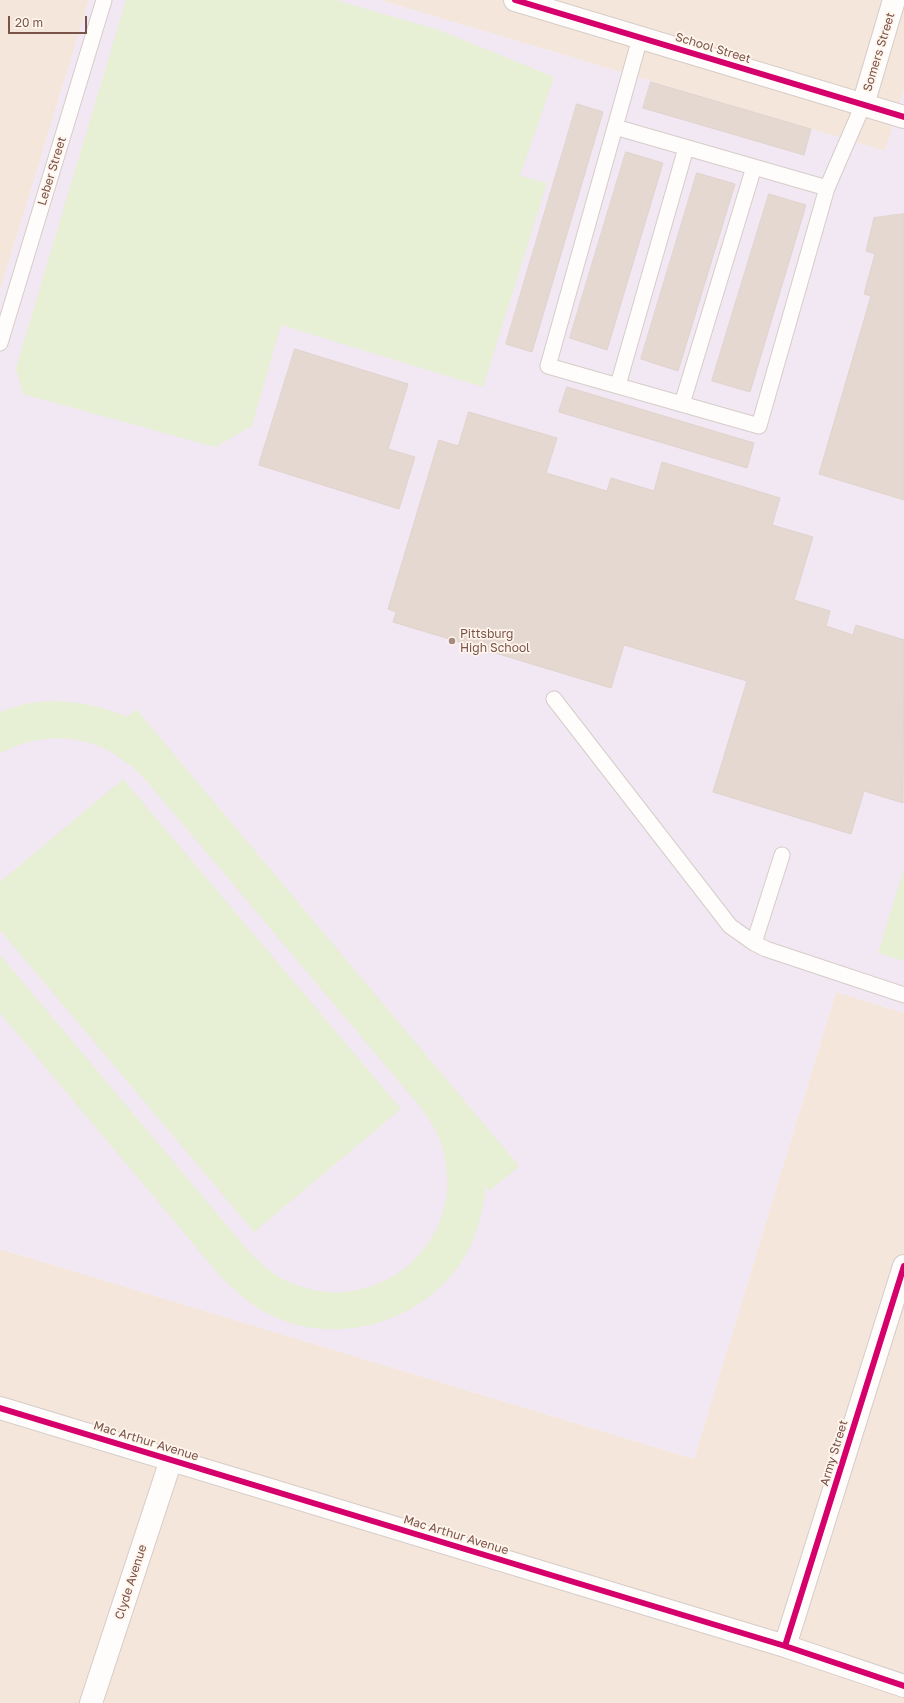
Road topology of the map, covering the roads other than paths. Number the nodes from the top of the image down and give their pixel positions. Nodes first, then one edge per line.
1 (104, 0) edge
2 (515, 0) edge
3 (894, 0) edge
4 (640, 38) junction
5 (863, 105) junction
6 (904, 117) edge
7 (615, 127) junction
8 (686, 148) junction
9 (754, 167) junction
10 (827, 188) junction
11 (0, 343) edge
12 (618, 385) junction
13 (682, 404) junction
14 (554, 698) dead end
15 (782, 855) dead end
16 (754, 943) junction
17 (904, 995) edge
18 (904, 1266) edge
19 (0, 1408) edge
20 (170, 1460) junction
21 (785, 1646) junction
22 (904, 1686) edge
23 (91, 1703) edge

1 - 11 lane, Leber Street
2 - 4 street, School Street
3 - 5 street, Somers Street
4 - 5 street, School Street
4 - 7 lane
5 - 6 street, School Street
5 - 10 lane
7 - 8 lane
7 - 12 lane
8 - 9 lane
8 - 12 lane
9 - 10 lane
9 - 13 lane
10 - 13 lane
12 - 13 lane
14 - 16 lane
15 - 16 lane
16 - 17 lane
18 - 21 street, Army Street
19 - 20 street, Mac Arthur Avenue
20 - 21 street, Mac Arthur Avenue
20 - 23 street, Clyde Avenue
21 - 22 street, Mac Arthur Avenue

